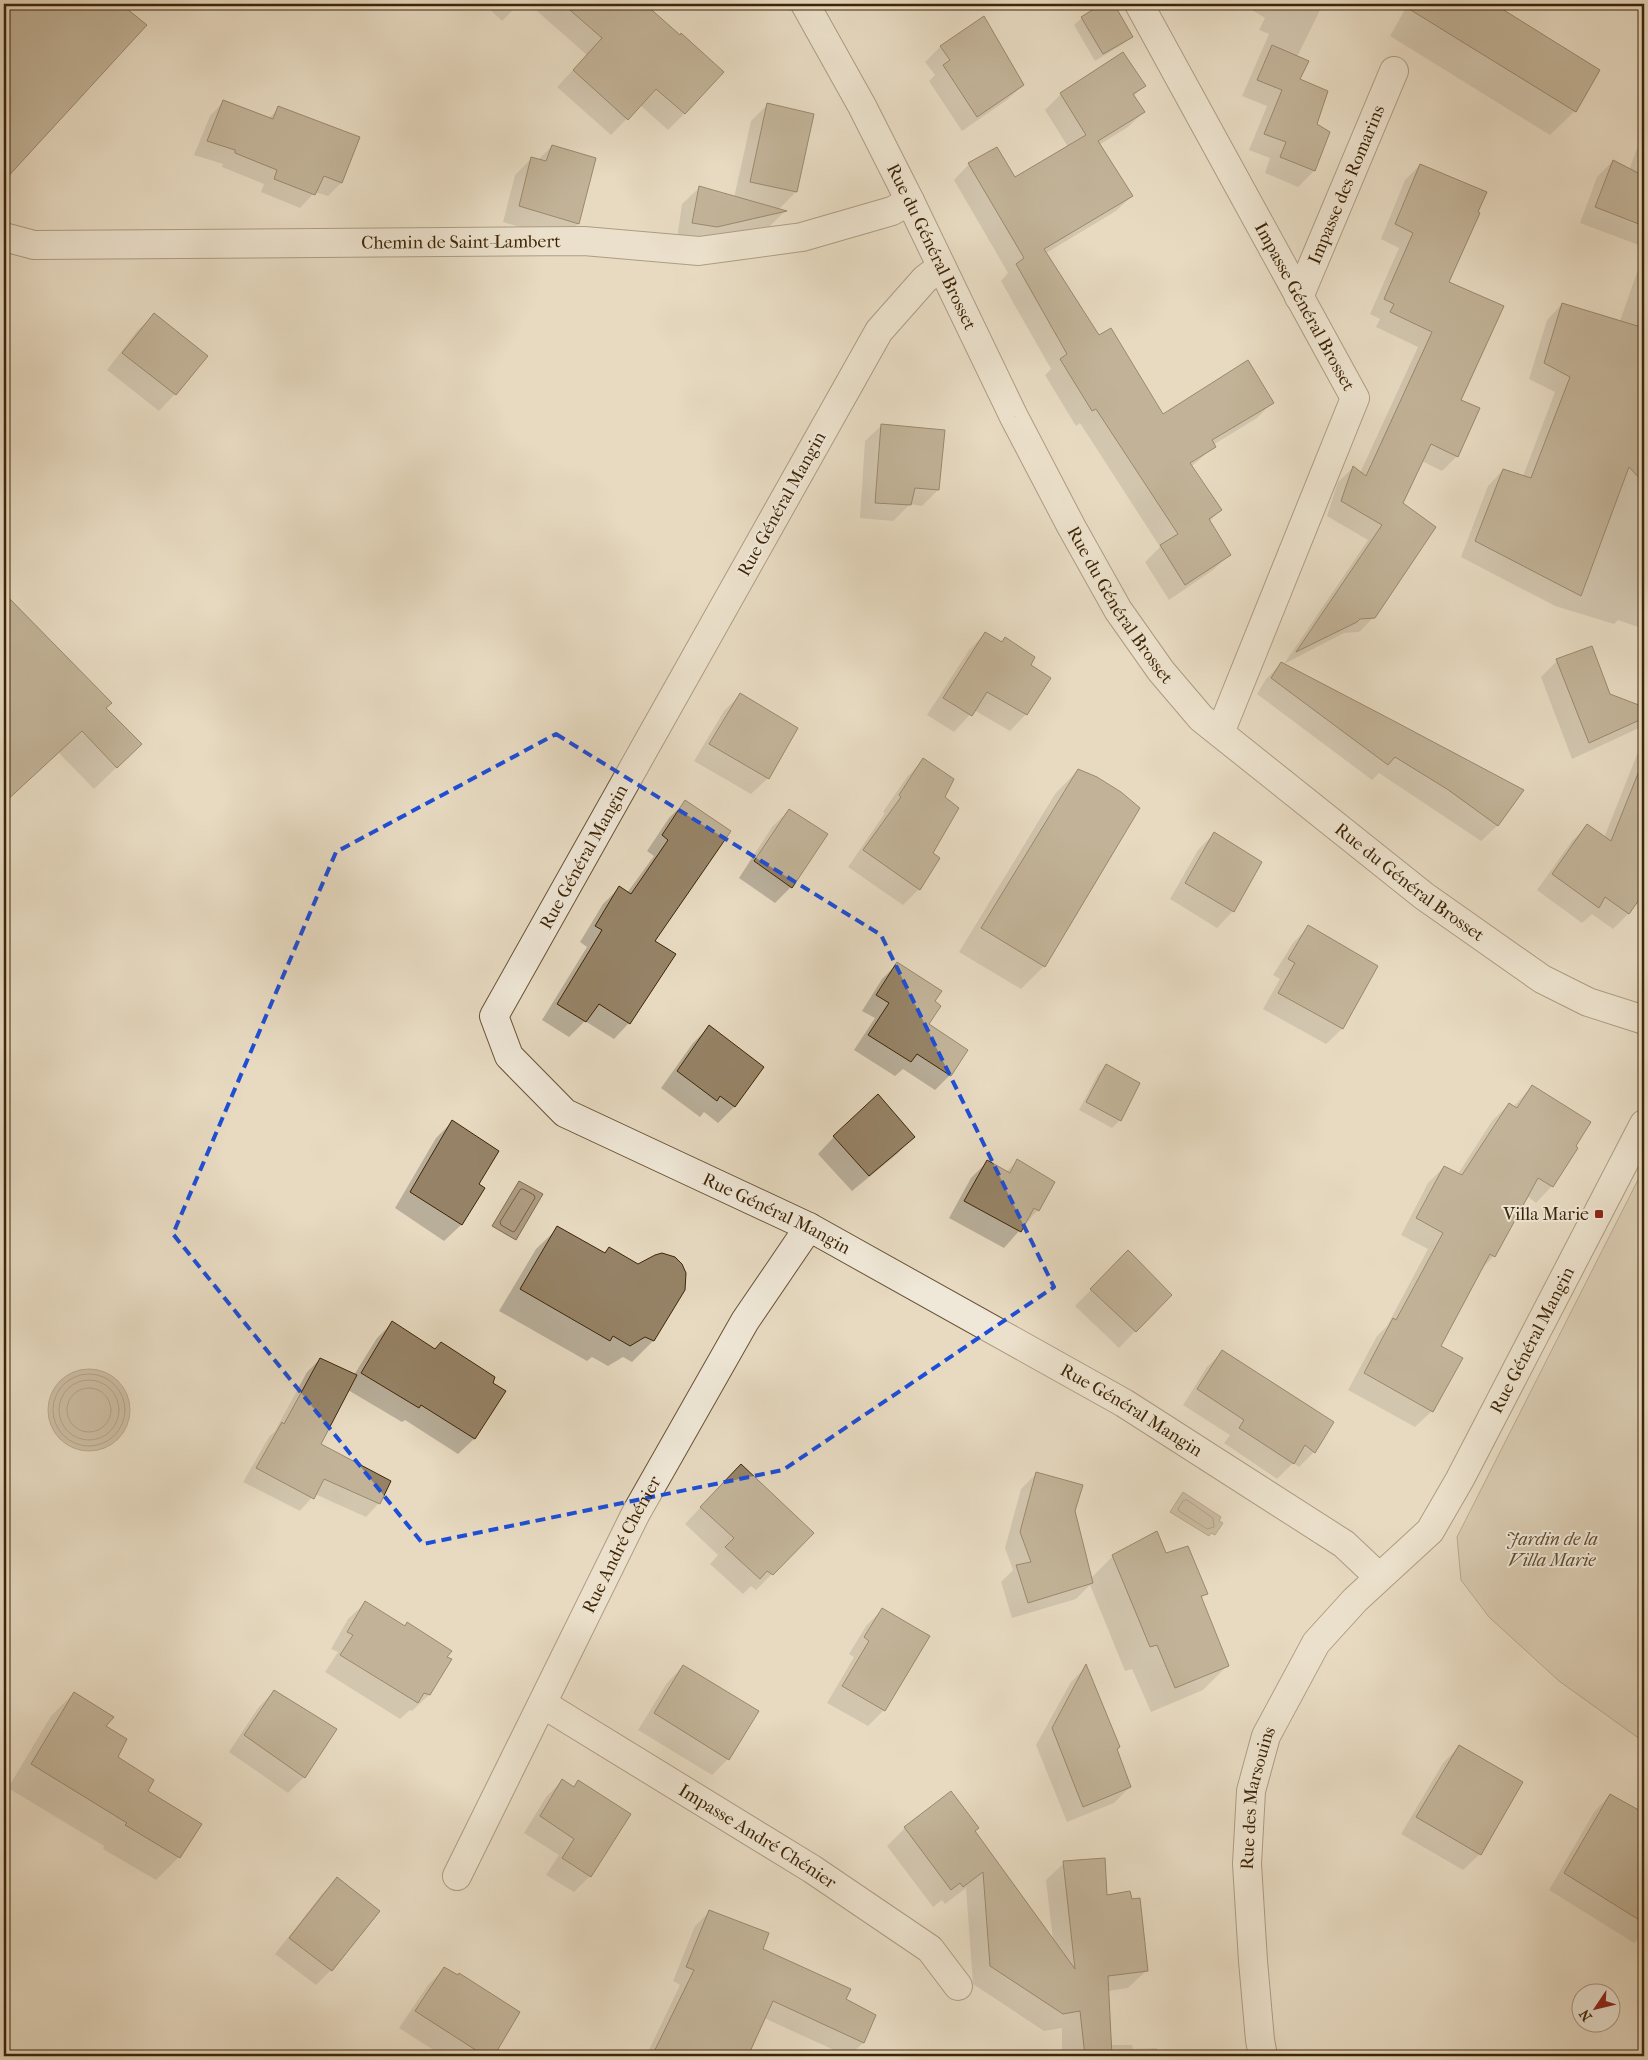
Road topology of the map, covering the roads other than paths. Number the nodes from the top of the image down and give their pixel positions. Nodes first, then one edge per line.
1 (805, 4) edge
2 (1140, 4) edge
3 (1394, 71) dead end
4 (910, 201) junction
5 (4, 237) edge
6 (941, 268) junction
7 (1299, 297) junction
8 (1220, 732) junction
9 (1644, 1020) edge
10 (1644, 1124) edge
11 (809, 1228) junction
12 (1379, 1577) junction
13 (542, 1704) junction
14 (457, 1876) dead end
15 (958, 1986) dead end
16 (1263, 2056) edge

1 - 4 street, Rue du Général Brosset
2 - 7 street, Impasse Général Brosset
3 - 7 street, Impasse des Romarins
4 - 5 street, Chemin de Saint-Lambert
4 - 6 street, Rue du Général Brosset
6 - 8 street, Rue du Général Brosset
6 - 11 street, Rue Général Mangin
7 - 8 street, Impasse Général Brosset
8 - 9 street, Rue du Général Brosset
10 - 12 street, Rue Général Mangin
11 - 12 street, Rue Général Mangin
11 - 13 street, Rue André Chénier
12 - 16 street, Rue des Marsouins
13 - 14 street, Rue André Chénier
13 - 15 street, Impasse André Chénier

